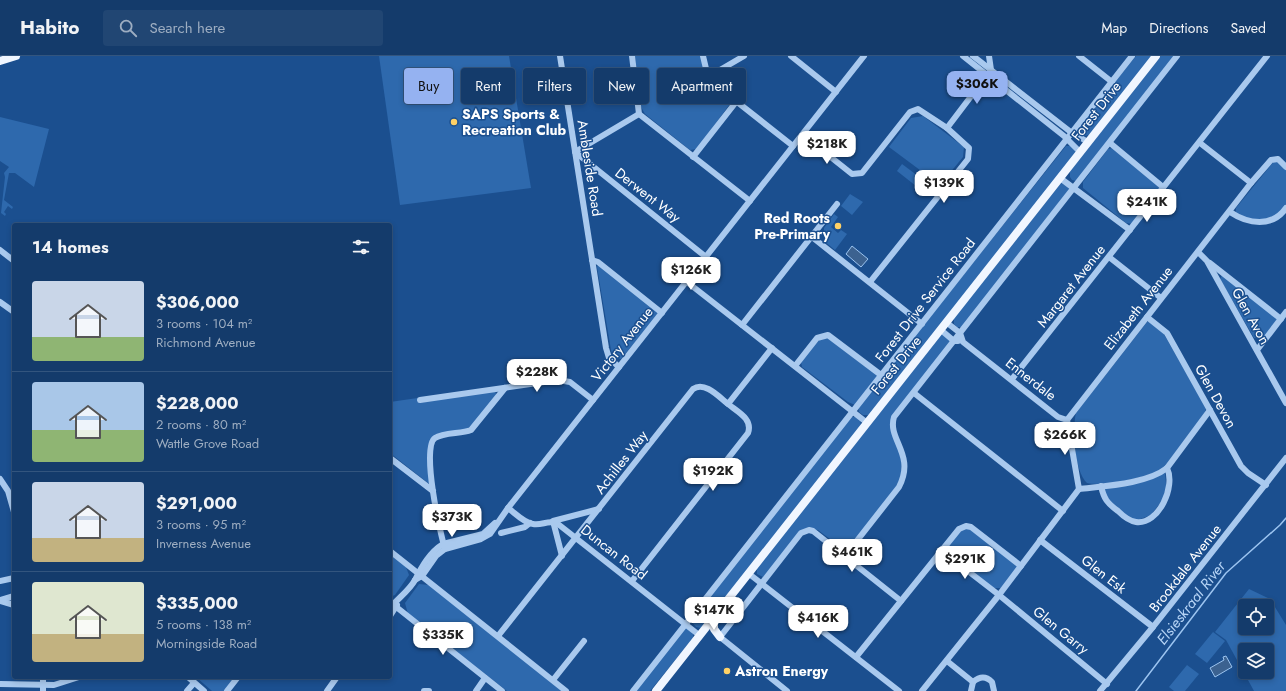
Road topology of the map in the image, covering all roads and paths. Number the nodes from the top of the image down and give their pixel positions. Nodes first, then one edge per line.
1 (16, 56) edge
2 (560, 56) edge
3 (632, 56) edge
4 (703, 56) edge
5 (744, 56) edge
6 (791, 56) edge
7 (864, 56) edge
8 (963, 56) edge
9 (973, 56) edge
10 (989, 56) edge
11 (1079, 56) edge
12 (1132, 56) edge
13 (1156, 56) edge
14 (1177, 56) edge
15 (1267, 56) edge
16 (0, 61) edge
17 (706, 68) edge
18 (723, 68) edge
19 (989, 73) junction
20 (1112, 82) junction
21 (836, 92) junction
22 (734, 104) edge
23 (739, 104) edge
24 (639, 114) junction
25 (947, 128) junction
26 (1072, 133) junction
27 (803, 135) junction
28 (1067, 139) junction
29 (1088, 142) junction
30 (1110, 143) junction
31 (1200, 143) junction
32 (793, 146) junction
33 (575, 152) junction
34 (1080, 152) junction
35 (694, 157) junction
36 (1286, 167) edge
37 (1060, 178) junction
38 (1251, 183) junction
39 (1075, 187) junction
40 (1164, 187) junction
41 (750, 201) junction
42 (837, 204) dead end
43 (1286, 208) edge
44 (1230, 212) junction
45 (1130, 230) junction
46 (812, 237) junction
47 (0, 250) edge
48 (1198, 252) junction
49 (706, 257) junction
50 (1109, 257) junction
51 (12, 259) edge
52 (592, 260) junction
53 (1207, 261) junction
54 (687, 282) junction
55 (870, 282) junction
56 (1161, 298) junction
57 (0, 302) edge
58 (12, 311) edge
59 (1286, 312) edge
60 (662, 313) junction
61 (1147, 317) junction
62 (1281, 318) junction
63 (946, 322) junction
64 (922, 324) junction
65 (742, 325) junction
66 (940, 330) junction
67 (960, 333) junction
68 (954, 341) junction
69 (963, 342) junction
70 (772, 348) junction
71 (1257, 350) junction
72 (795, 366) junction
73 (620, 367) junction
74 (881, 375) junction
75 (1012, 379) junction
76 (506, 388) junction
77 (914, 393) junction
78 (420, 400) dead end
79 (593, 400) junction
80 (1286, 403) edge
81 (728, 404) junction
82 (1210, 410) junction
83 (852, 412) junction
84 (1067, 420) junction
85 (866, 422) junction
86 (1286, 458) edge
87 (392, 460) edge
88 (1167, 468) junction
89 (0, 479) edge
90 (1266, 485) junction
91 (1101, 486) junction
92 (1079, 488) junction
93 (433, 491) junction
94 (12, 505) edge
95 (508, 508) junction
96 (599, 509) junction
97 (1063, 510) junction
98 (553, 521) junction
99 (530, 523) junction
100 (501, 533) dead end
101 (576, 538) junction
102 (1040, 540) junction
103 (444, 546) junction
104 (942, 551) junction
105 (392, 553) edge
106 (562, 556) junction
107 (845, 556) junction
108 (1021, 566) junction
109 (748, 572) junction
110 (420, 574) junction
111 (12, 578) edge
112 (0, 581) edge
113 (632, 581) junction
114 (762, 583) junction
115 (998, 595) junction
116 (12, 597) edge
117 (0, 600) edge
118 (901, 601) junction
119 (12, 604) edge
120 (392, 605) edge
121 (714, 616) junction
122 (685, 623) junction
123 (1153, 627) junction
124 (699, 635) junction
125 (498, 636) junction
126 (720, 638) junction
127 (584, 641) dead end
128 (856, 657) junction
129 (947, 661) junction
130 (486, 678) junction
131 (74, 679) edge
132 (190, 679) edge
133 (236, 679) edge
134 (336, 679) edge
135 (553, 680) junction
136 (973, 682) junction
137 (194, 683) junction
138 (0, 684) edge
139 (1107, 684) junction
140 (43, 689) edge
141 (187, 691) edge
142 (204, 691) edge
143 (227, 691) edge
144 (326, 691) edge
145 (424, 691) edge
146 (429, 691) edge
147 (476, 691) edge
148 (502, 691) edge
149 (566, 691) edge
150 (633, 691) edge
151 (656, 691) edge
152 (787, 691) edge
153 (899, 691) edge
154 (922, 691) edge
155 (971, 691) edge
156 (994, 691) edge
157 (1100, 691) edge

1 - 16 main road
2 - 33 street, Ambleside Road
3 - 24 street
4 - 17 street
5 - 18 street
6 - 21 street
7 - 21 street, Victory Avenue
8 - 19 street
9 - 19 street
10 - 19 street
11 - 20 street
12 - 20 street, Forest Drive Service Road
13 - 29 main road, Forest Drive
14 - 30 street
15 - 31 street, Margaret Avenue
19 - 25 street
19 - 26 street
19 - 28 street
20 - 26 street, Forest Drive Service Road
21 - 27 street, Victory Avenue
22 - 35 street
23 - 32 street
24 - 33 street
24 - 35 street
25 - 27 street
25 - 55 street
26 - 28 street, Forest Drive Service Road
26 - 29 street
27 - 32 street, Victory Avenue
28 - 34 street
28 - 64 street, Forest Drive Service Road
29 - 34 main road, Forest Drive
30 - 39 street
30 - 40 street
31 - 38 street
31 - 40 street, Margaret Avenue
32 - 41 street, Victory Avenue
33 - 49 street, Derwent Way
33 - 52 street, Ambleside Road
34 - 37 main road, Forest Drive
35 - 41 street
36 - 38 street, Elizabeth Avenue
37 - 39 street
37 - 63 main road, Forest Drive
38 - 44 street, Elizabeth Avenue
39 - 45 street
39 - 67 street
40 - 45 street, Margaret Avenue
41 - 49 street, Victory Avenue
42 - 46 street
43 - 44 street
44 - 48 street, Elizabeth Avenue
45 - 50 street, Margaret Avenue
46 - 55 street
46 - 65 street
47 - 51 street
48 - 53 street, Glen Avon
48 - 56 street, Elizabeth Avenue
49 - 54 street, Victory Avenue
50 - 56 street
50 - 75 street, Margaret Avenue
52 - 60 street
52 - 73 street, Ambleside Road
53 - 62 street, Glen Avon
53 - 71 street, Glen Avon
54 - 60 street, Victory Avenue
54 - 65 street
55 - 64 street
56 - 61 street, Elizabeth Avenue
57 - 58 street
59 - 62 street
60 - 73 street, Victory Avenue
61 - 82 street, Glen Devon
61 - 84 street, Elizabeth Avenue
62 - 71 street
63 - 66 main road, Forest Drive
63 - 67 street
64 - 74 street, Forest Drive Service Road
65 - 70 street
66 - 68 street
66 - 85 main road, Forest Drive
67 - 68 street
67 - 69 street
68 - 69 street
68 - 77 street
69 - 75 street, Ennerdale
70 - 72 street
70 - 81 street
71 - 80 street, Glen Avon
72 - 74 street
72 - 83 street
73 - 79 street, Victory Avenue
74 - 83 street, Forest Drive Service Road
75 - 84 street, Ennerdale
76 - 78 street
76 - 79 street
76 - 93 street
77 - 97 street
77 - 107 street
79 - 95 street, Victory Avenue
81 - 96 street, Achilles Way
81 - 113 street
82 - 88 street
82 - 90 street, Glen Devon
83 - 85 street
83 - 122 street, Forest Drive Service Road
84 - 92 street
85 - 109 main road, Forest Drive
86 - 90 street, Brookdale Avenue
87 - 93 street
88 - 91 street
88 - 91 street
89 - 94 street
90 - 123 street, Brookdale Avenue
91 - 92 street
92 - 97 street
93 - 103 street
95 - 99 street
95 - 103 street, Victory Avenue
96 - 98 street
96 - 101 street, Achilles Way
97 - 102 street
98 - 99 street
98 - 101 street, Duncan Road
98 - 106 street
99 - 100 street
101 - 106 street, Achilles Way
101 - 113 street, Duncan Road
102 - 108 street
102 - 123 street, Glen Esk
103 - 110 street, Victory Avenue
104 - 108 street
104 - 115 street, Glen Garry
104 - 118 street
105 - 110 street
106 - 125 street, Achilles Way
107 - 114 street
107 - 118 street
108 - 115 street
109 - 114 street
109 - 121 main road, Forest Drive
110 - 120 street
110 - 125 street
111 - 112 street
113 - 122 street, Duncan Road
114 - 126 street
114 - 128 street
115 - 129 street
115 - 139 street, Glen Garry
116 - 117 street
117 - 119 street
118 - 128 street
120 - 130 street
121 - 124 main road, Forest Drive
121 - 126 main road
122 - 124 street, Duncan Road
122 - 150 street, Forest Drive Service Road
123 - 139 street, Brookdale Avenue
124 - 151 main road, Forest Drive
125 - 135 street
126 - 152 street
127 - 135 street
128 - 153 street
129 - 136 street
129 - 154 street
130 - 147 street
130 - 148 street
131 - 140 street
132 - 137 street
133 - 143 street
134 - 144 street
135 - 149 street
136 - 155 street
136 - 156 street
137 - 141 street
137 - 142 street
138 - 140 street
139 - 157 street, Brookdale Avenue
145 - 146 street

